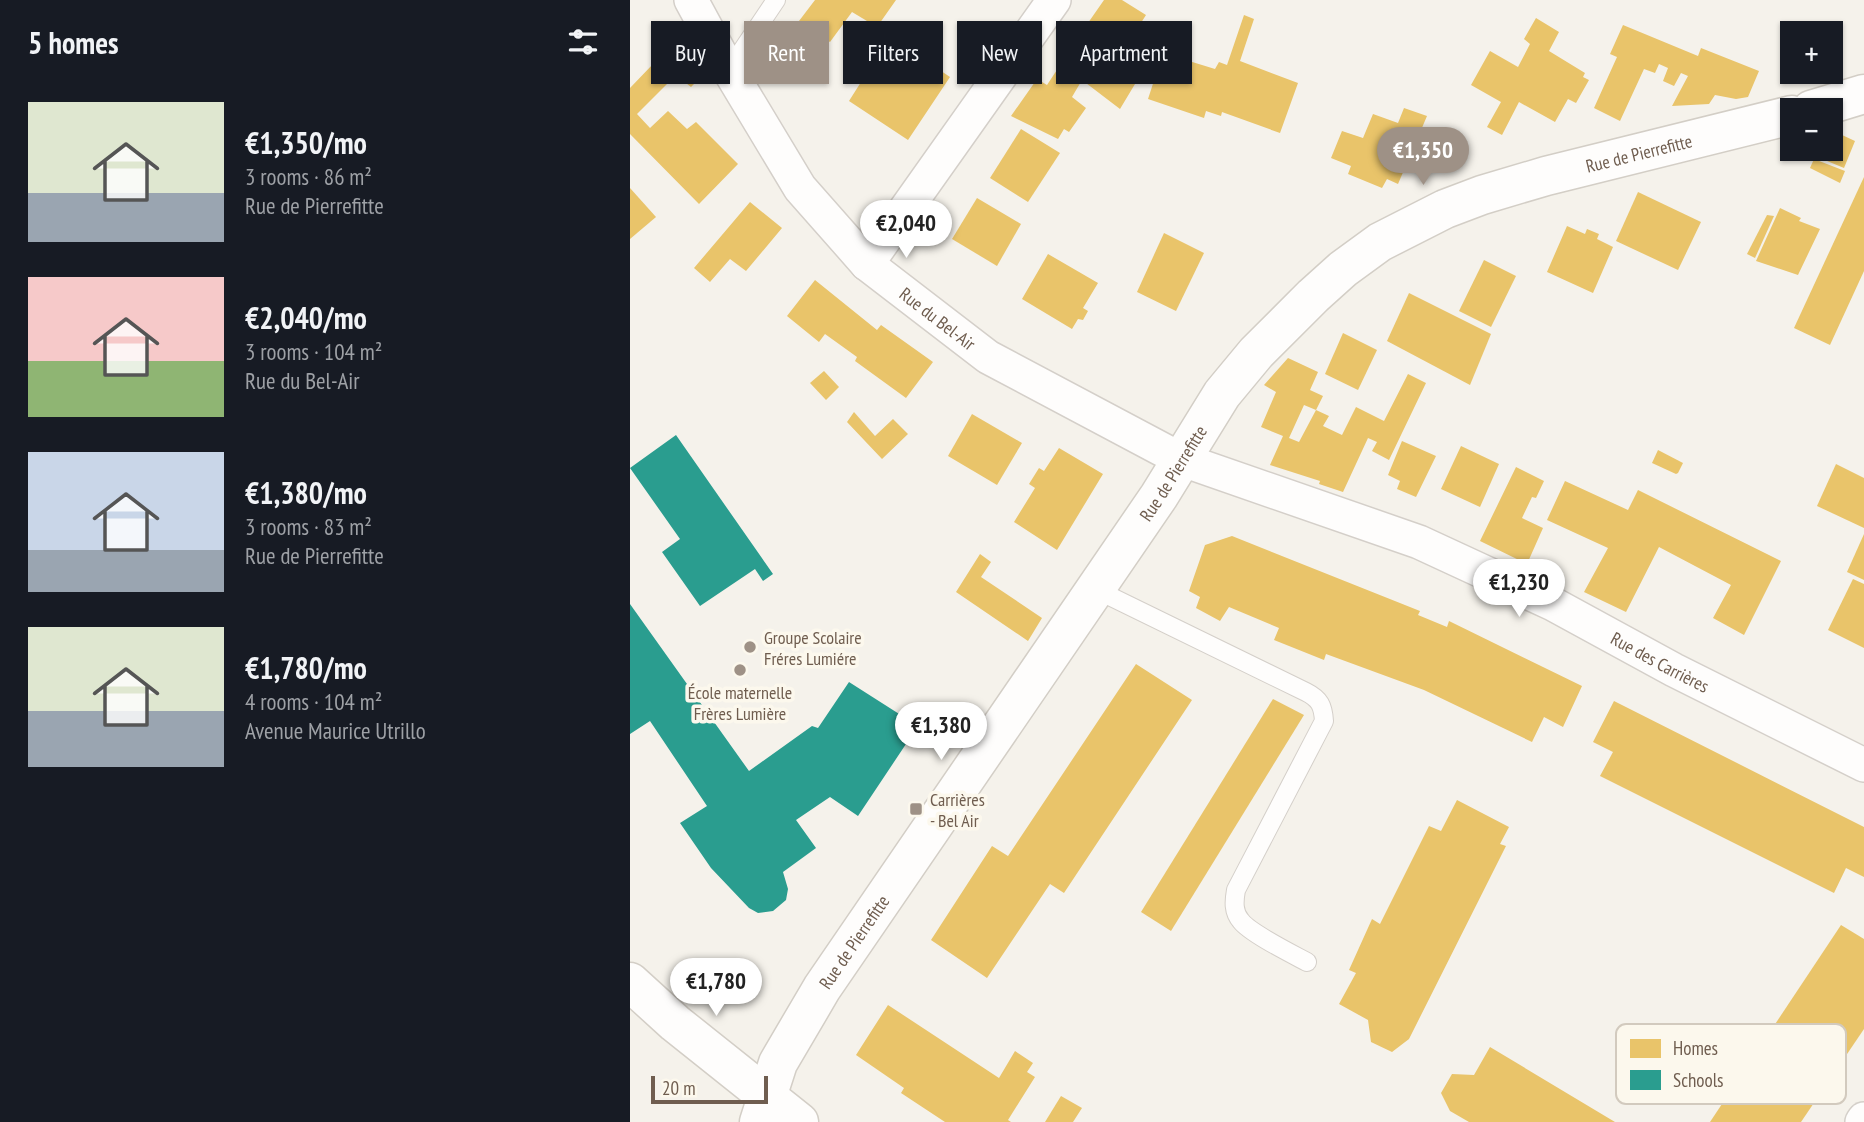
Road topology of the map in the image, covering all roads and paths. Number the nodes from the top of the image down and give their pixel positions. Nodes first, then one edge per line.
1 (691, 0) edge
2 (776, 0) edge
3 (1054, 0) edge
4 (702, 21) edge
5 (730, 69) edge
6 (730, 72) edge
7 (1864, 94) edge
8 (1843, 100) edge
9 (1780, 118) edge
10 (867, 264) junction
11 (1180, 459) junction
12 (1095, 589) junction
13 (1864, 765) edge
14 (1307, 962) dead end
15 (630, 982) edge
16 (762, 1109) edge
17 (799, 1122) edge

1 - 4 street, Rue du Bel-Air
2 - 5 lane
3 - 10 street
6 - 10 street, Rue du Bel-Air
7 - 8 street
9 - 11 street, Rue de Pierrefitte
10 - 11 street, Rue du Bel-Air
11 - 12 street, Rue de Pierrefitte
11 - 13 street, Rue des Carrières
12 - 14 lane
12 - 16 street, Rue de Pierrefitte
15 - 16 street
16 - 17 street

